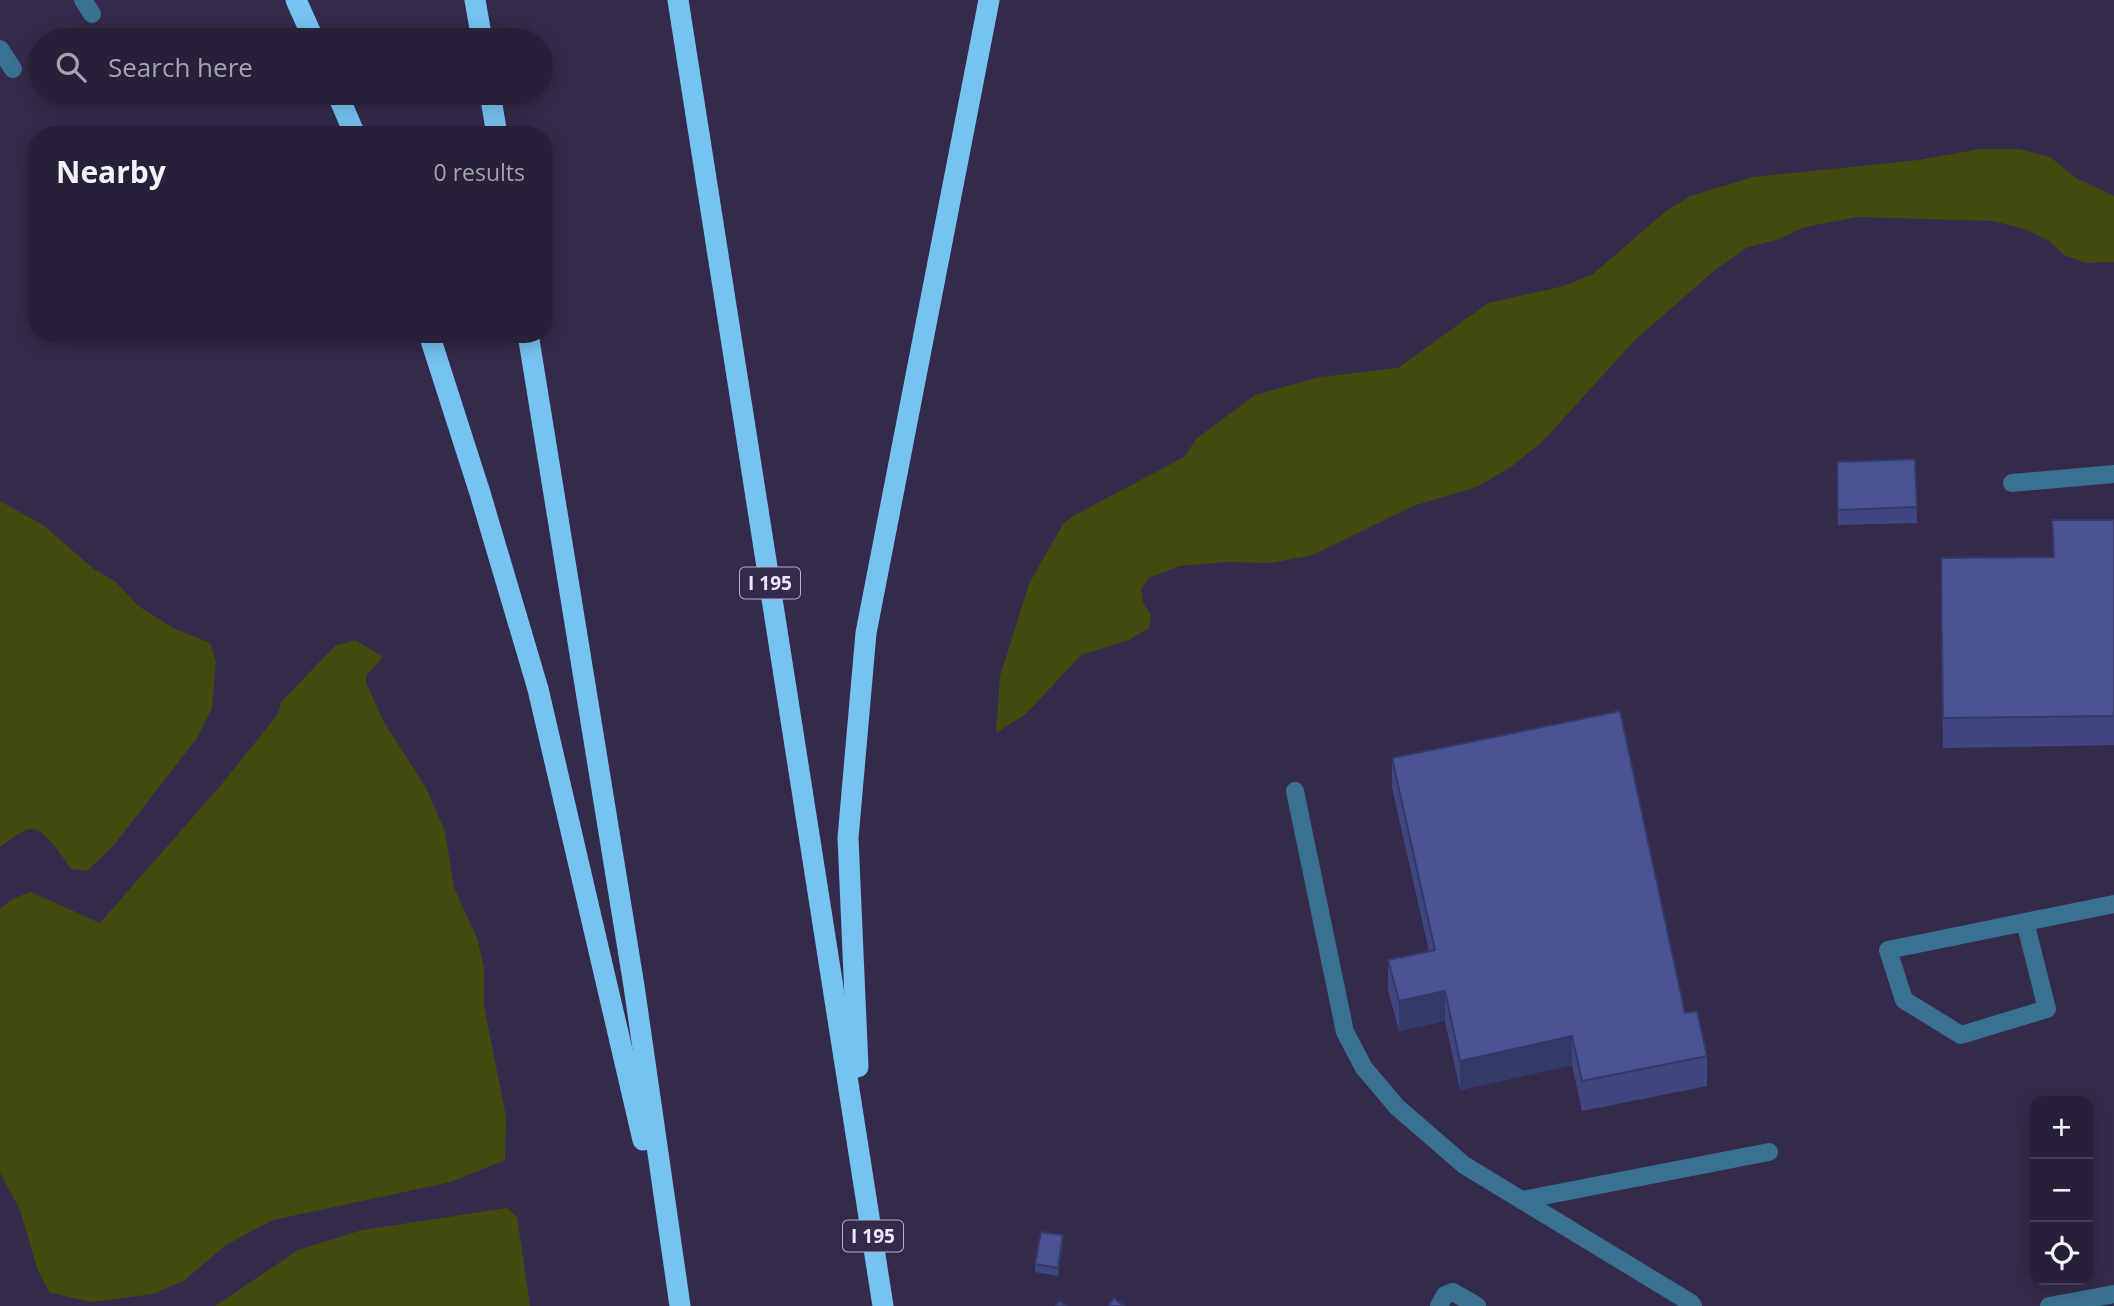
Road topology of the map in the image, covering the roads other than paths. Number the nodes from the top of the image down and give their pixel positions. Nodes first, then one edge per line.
1 (296, 0) edge
2 (475, 0) edge
3 (678, 0) edge
4 (989, 0) edge
5 (309, 28) edge
6 (480, 28) edge
7 (0, 50) edge
8 (13, 69) dead end
9 (342, 105) edge
10 (492, 105) edge
11 (351, 126) edge
12 (496, 126) edge
13 (432, 343) edge
14 (529, 343) edge
15 (2114, 474) edge
16 (2012, 483) dead end
17 (1295, 791) dead end
18 (2114, 904) edge
19 (2025, 922) junction
20 (1769, 1152) dead end
21 (862, 1167) junction
22 (1522, 1200) junction
23 (675, 1276) junction
24 (2114, 1294) edge
25 (2089, 1302) edge
26 (680, 1306) edge
27 (883, 1306) edge
28 (1439, 1306) edge
29 (1477, 1306) edge
30 (1693, 1306) edge
31 (2049, 1306) edge

1 - 5 highway
2 - 6 highway
3 - 21 highway, I 195
4 - 21 highway
7 - 8 street
9 - 11 highway
10 - 12 highway
13 - 23 highway
14 - 23 highway
15 - 16 street
17 - 22 street
18 - 19 street
19 - 19 street
20 - 22 street
21 - 27 highway, I 195
22 - 30 street
23 - 26 highway
24 - 25 street
25 - 31 street
28 - 29 street

